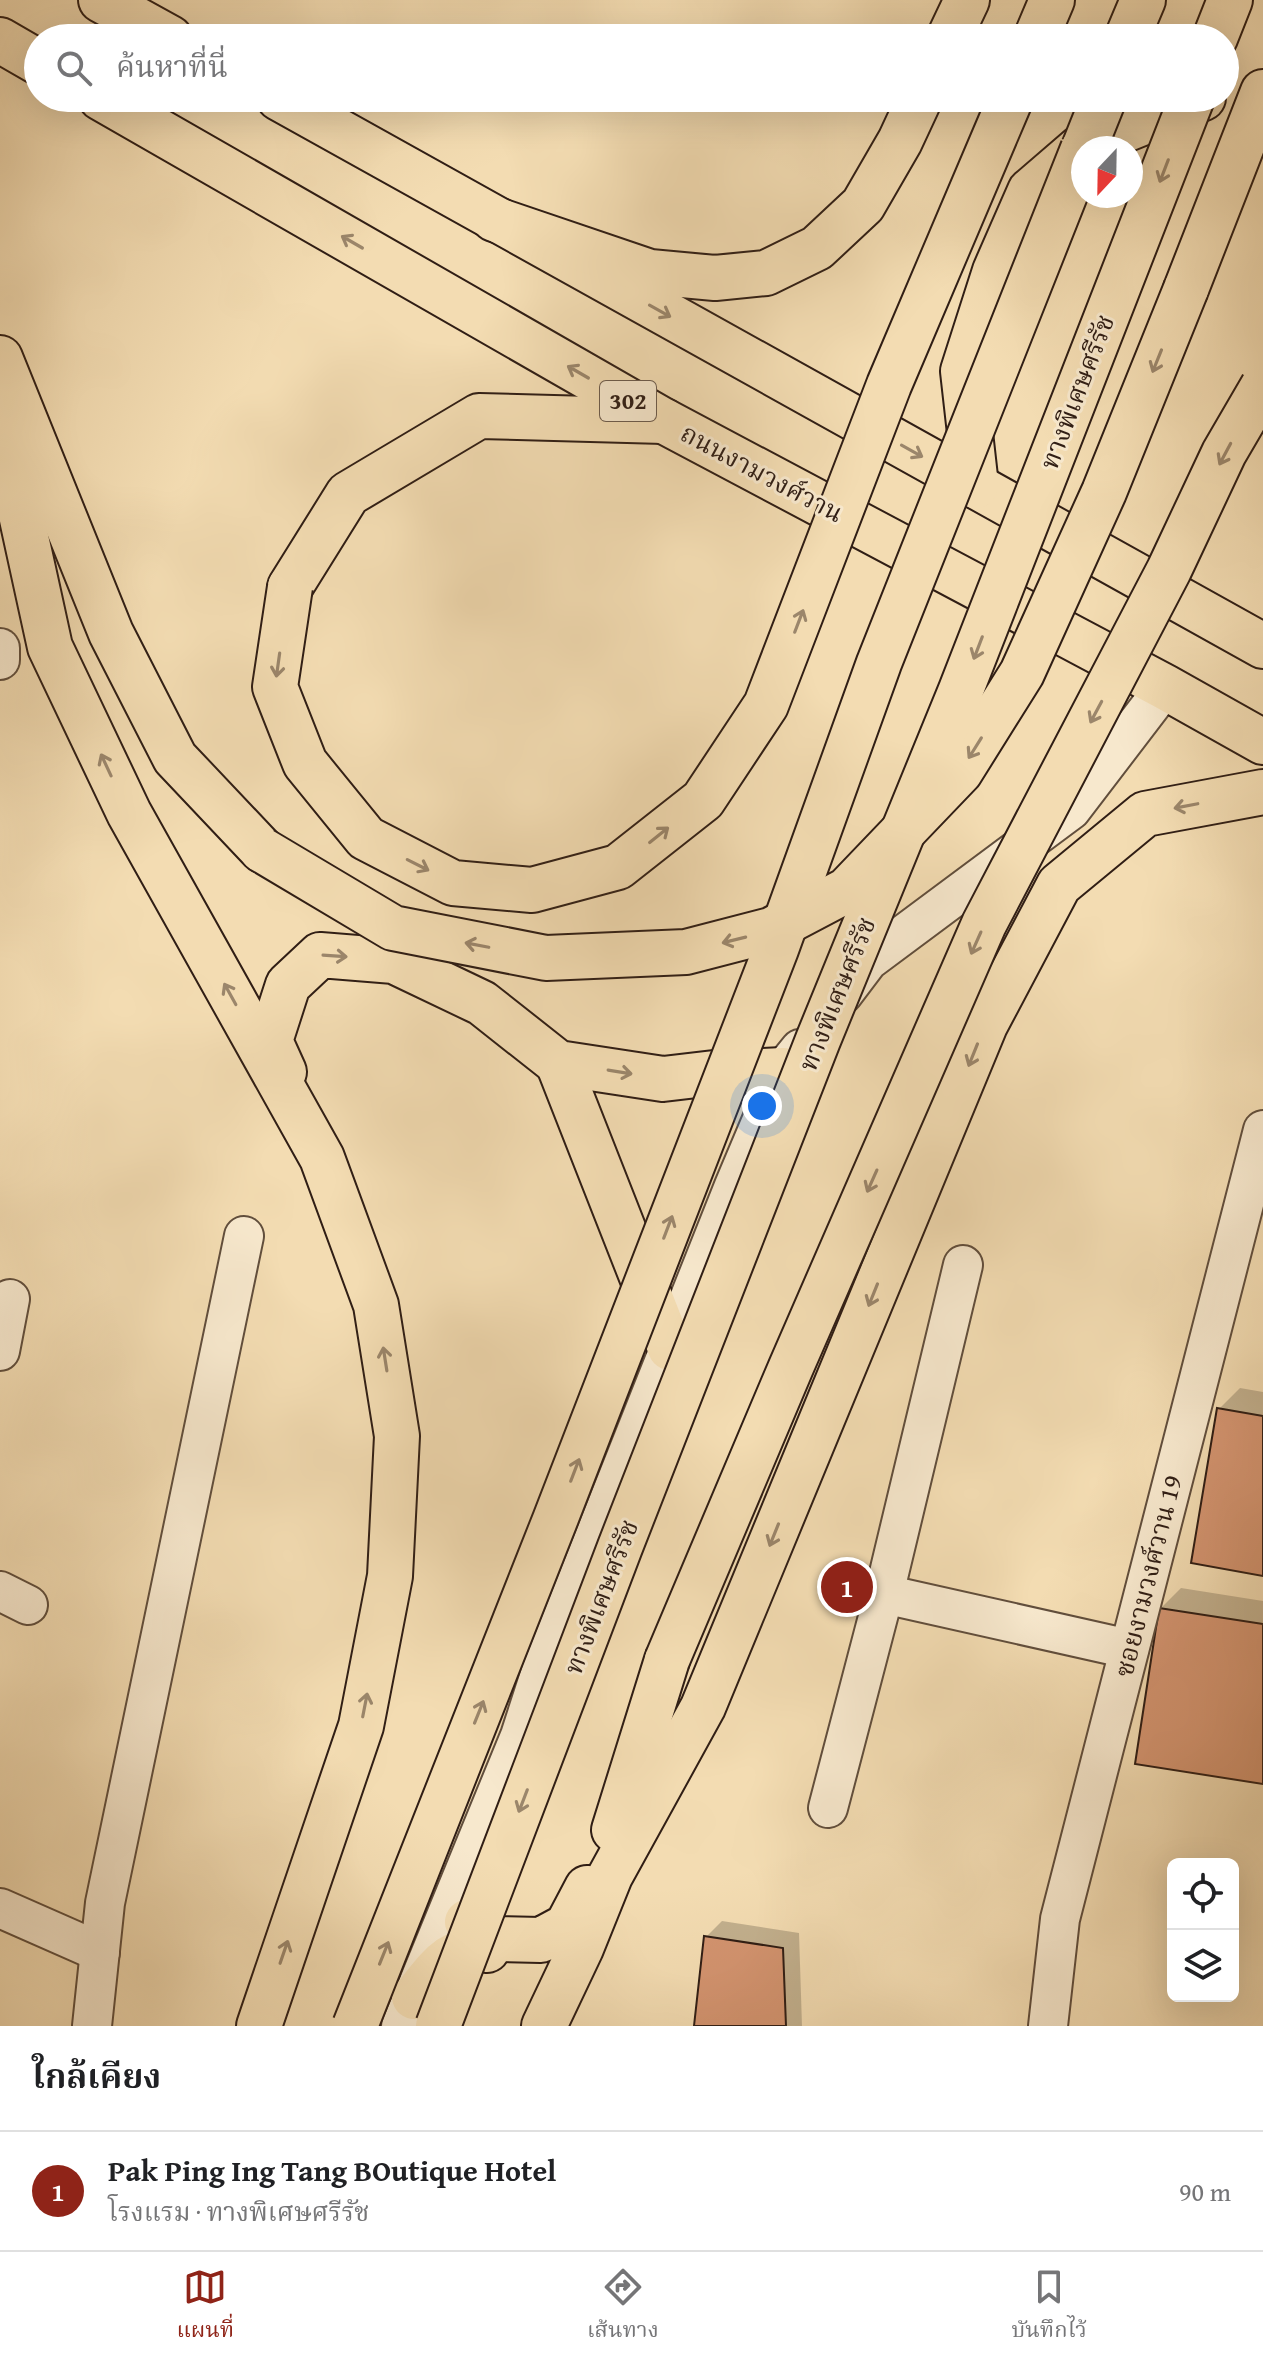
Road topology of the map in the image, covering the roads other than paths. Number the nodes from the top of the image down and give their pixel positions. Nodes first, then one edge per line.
1 (967, 0) edge
2 (1052, 0) edge
3 (1143, 0) edge
4 (1230, 0) edge
5 (105, 1) edge
6 (145, 24) edge
7 (956, 24) edge
8 (1042, 24) edge
9 (1133, 24) edge
10 (1221, 24) edge
11 (0, 40) edge
12 (24, 54) edge
13 (1263, 74) edge
14 (1239, 83) edge
15 (1263, 92) edge
16 (125, 112) edge
17 (304, 112) edge
18 (913, 112) edge
19 (1005, 112) edge
20 (1098, 112) edge
21 (1169, 112) edge
22 (1187, 112) edge
23 (1088, 136) edge
24 (1071, 179) edge
25 (494, 219) junction
26 (0, 358) edge
27 (1263, 386) edge
28 (664, 421) junction
29 (1, 425) edge
30 (976, 486) junction
31 (1263, 646) edge
32 (0, 648) edge
33 (0, 660) edge
34 (1165, 687) junction
35 (1263, 742) edge
36 (1263, 792) edge
37 (558, 1063) junction
38 (783, 1070) junction
39 (1263, 1130) edge
40 (322, 1158) junction
41 (244, 1236) dead end
42 (963, 1265) dead end
43 (10, 1299) dead end
44 (670, 1348) junction
45 (0, 1351) edge
46 (884, 1594) junction
47 (1129, 1649) junction
48 (828, 1808) dead end
49 (607, 1867) junction
50 (0, 1908) edge
51 (453, 1918) junction
52 (100, 1952) junction
53 (418, 2016) edge
54 (548, 2018) edge
55 (92, 2026) edge
56 (259, 2026) edge
57 (355, 2026) edge
58 (1048, 2026) edge

1 - 7 main road
2 - 8 main road
3 - 9 main road
4 - 10 main road
5 - 6 main road
11 - 12 main road
13 - 14 main road
15 -> 26 main road, bridge
28 -> 16 main road, ถนนงามวงศ์วาน / 302
17 - 25 main road
18 - 25 main road
28 -> 19 main road, bridge
20 - 23 main road, bridge
21 - 30 main road
22 -> 53 main road, ทางพิเศษศรีรัช, bridge
57 -> 24 main road, bridge
25 -> 30 main road
27 -> 49 main road, bridge
28 - 34 main road, ถนนงามวงศ์วาน / 302
40 -> 29 main road
30 - 31 main road
32 - 33 street
34 - 35 main road, ถนนงามวงศ์วาน / 302
34 - 38 street
36 -> 49 main road
37 -> 38 main road
40 -> 37 main road
37 - 44 main road
38 - 44 street
39 - 47 street, ซอยงามวงศ์วาน 19
56 -> 40 main road
41 - 52 street
42 - 46 street
43 - 45 street
44 - 51 street
46 - 47 street
46 - 48 street
47 - 58 street, ซอยงามวงศ์วาน 19
49 - 51 main road
49 - 54 main road
50 - 52 street
51 - 53 street
52 - 55 street
53 - 54 main road

